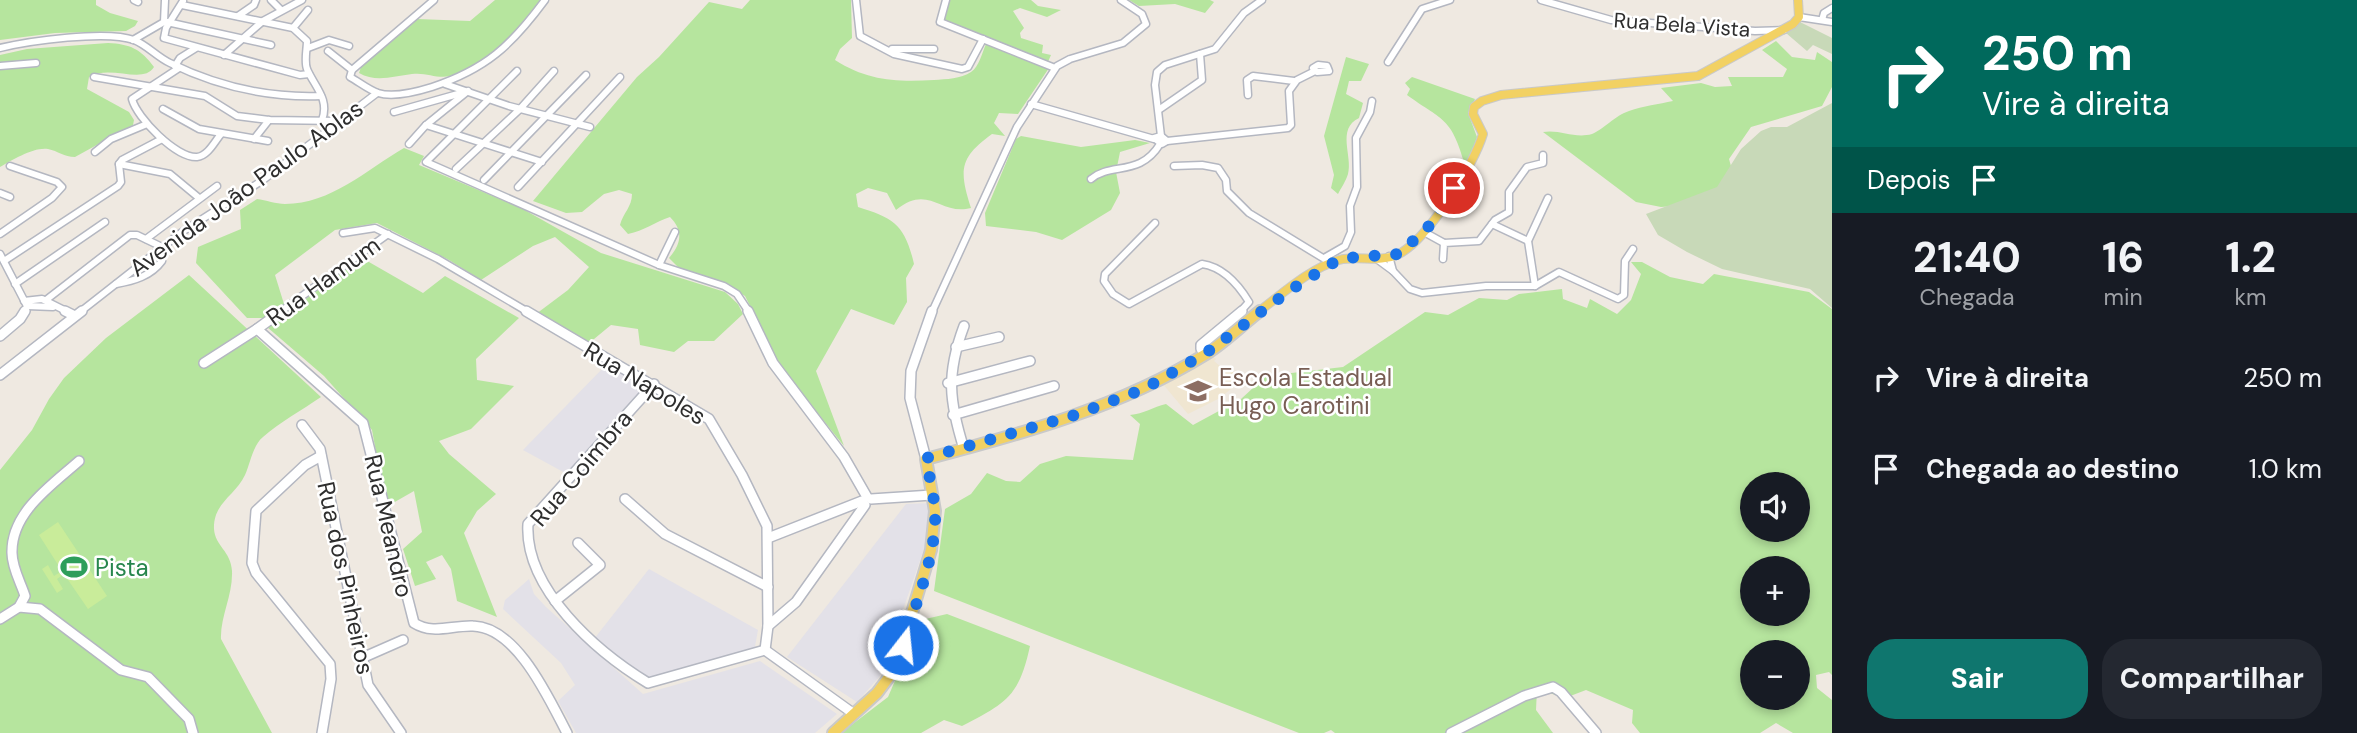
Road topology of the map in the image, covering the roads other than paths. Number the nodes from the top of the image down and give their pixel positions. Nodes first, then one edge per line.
1 (165, 0) edge
2 (256, 0) edge
3 (271, 0) edge
4 (302, 0) edge
5 (434, 0) edge
6 (545, 0) edge
7 (856, 0) edge
8 (946, 0) edge
9 (1121, 0) edge
10 (1262, 0) edge
11 (1450, 0) edge
12 (1541, 0) edge
13 (1798, 0) edge
14 (183, 2) edge
15 (1832, 8) edge
16 (281, 10) junction
17 (308, 10) dead end
18 (238, 16) junction
19 (1799, 17) junction
20 (1822, 20) junction
21 (167, 22) junction
22 (263, 22) junction
23 (1832, 22) edge
24 (293, 28) junction
25 (1784, 30) junction
26 (245, 38) junction
27 (983, 39) junction
28 (133, 40) junction
29 (271, 45) dead end
30 (349, 46) dead end
31 (0, 48) edge
32 (197, 48) junction
33 (308, 48) junction
34 (882, 48) junction
35 (934, 49) dead end
36 (328, 51) dead end
37 (909, 51) junction
38 (1200, 54) junction
39 (224, 55) junction
40 (903, 56) junction
41 (1388, 62) dead end
42 (36, 63) dead end
43 (0, 66) edge
44 (177, 67) junction
45 (1055, 68) junction
46 (352, 70) junction
47 (517, 71) dead end
48 (1315, 71) dead end
49 (554, 72) dead end
50 (309, 74) junction
51 (586, 75) dead end
52 (94, 77) dead end
53 (620, 77) dead end
54 (1294, 81) junction
55 (444, 83) junction
56 (152, 86) junction
57 (468, 91) junction
58 (377, 93) junction
59 (1248, 95) dead end
60 (321, 96) junction
61 (490, 100) junction
62 (1372, 101) dead end
63 (1031, 104) junction
64 (520, 109) junction
65 (1160, 109) junction
66 (163, 110) dead end
67 (394, 112) dead end
68 (548, 116) junction
69 (269, 120) junction
70 (322, 120) junction
71 (340, 121) junction
72 (147, 124) junction
73 (579, 124) junction
74 (426, 125) junction
75 (590, 127) dead end
76 (221, 134) junction
77 (454, 135) junction
78 (162, 139) junction
79 (254, 139) junction
80 (1160, 140) junction
81 (268, 141) dead end
82 (409, 144) dead end
83 (482, 144) junction
84 (95, 152) dead end
85 (511, 153) junction
86 (1543, 155) dead end
87 (542, 162) junction
88 (119, 164) junction
89 (10, 166) dead end
90 (1174, 166) dead end
91 (456, 169) dead end
92 (1091, 179) dead end
93 (484, 180) dead end
94 (217, 186) dead end
95 (518, 187) dead end
96 (0, 194) edge
97 (10, 197) dead end
98 (199, 198) junction
99 (1548, 198) dead end
100 (105, 222) dead end
101 (1154, 223) dead end
102 (1492, 224) junction
103 (675, 232) dead end
104 (1423, 232) junction
105 (343, 233) dead end
106 (0, 234) edge
107 (388, 234) junction
108 (146, 239) junction
109 (1528, 241) junction
110 (1444, 243) junction
111 (1633, 249) dead end
112 (159, 250) junction
113 (1389, 256) junction
114 (2, 257) edge
115 (1374, 257) junction
116 (1443, 259) dead end
117 (1327, 260) junction
118 (659, 265) junction
119 (1393, 271) junction
120 (15, 284) junction
121 (113, 284) junction
122 (1535, 286) junction
123 (46, 300) junction
124 (28, 302) junction
125 (53, 307) junction
126 (73, 316) junction
127 (964, 326) dead end
128 (257, 329) junction
129 (0, 336) edge
130 (999, 337) dead end
131 (956, 347) junction
132 (1206, 353) junction
133 (1030, 361) dead end
134 (204, 363) dead end
135 (0, 375) edge
136 (948, 383) junction
137 (654, 384) junction
138 (1054, 386) dead end
139 (953, 415) junction
140 (302, 425) dead end
141 (964, 449) junction
142 (321, 456) junction
143 (926, 458) junction
144 (79, 461) dead end
145 (932, 495) junction
146 (625, 499) dead end
147 (866, 501) junction
148 (768, 538) junction
149 (578, 543) dead end
150 (768, 587) junction
151 (555, 601) junction
152 (19, 607) junction
153 (0, 619) edge
154 (768, 626) junction
155 (403, 640) dead end
156 (765, 650) junction
157 (362, 658) junction
158 (854, 714) junction
159 (193, 733) edge
160 (322, 733) edge
161 (401, 733) edge
162 (567, 733) edge
163 (833, 733) edge
164 (1451, 733) edge
165 (1596, 733) edge

1 - 21 street
2 - 18 street
3 - 16 street
4 - 16 street
5 - 46 street, Avenida João Paulo Ablas
6 - 55 street
7 - 34 street
8 - 27 street
9 - 45 street
10 - 38 street
11 - 41 street
12 - 25 street, Rua Bela Vista
13 - 19 main road
14 - 18 street
14 - 21 street
15 - 20 street
16 - 22 street
17 - 24 street
18 - 22 street
19 - 20 street
19 - 25 main road
20 - 23 street
21 - 26 street
21 - 28 street
21 - 32 street
22 - 24 street
22 - 26 street
24 - 33 street
25 - 104 main road
26 - 29 street
26 - 39 street
27 - 40 street
27 - 45 street
28 - 31 street
28 - 44 street
30 - 33 street
32 - 39 street
32 - 44 street
33 - 50 street
34 - 37 street
34 - 40 street
35 - 37 street
36 - 46 street
37 - 40 street
38 - 65 street
38 - 65 street
39 - 50 street
42 - 43 street
44 - 56 street
44 - 60 street
45 - 63 street
46 - 58 street, Avenida João Paulo Ablas
47 - 61 street
48 - 54 street
49 - 64 street
50 - 60 street
51 - 68 street
52 - 56 street
53 - 73 street
54 - 59 street
54 - 80 street
55 - 57 street
55 - 58 street
56 - 69 street
56 - 72 street
57 - 61 street
57 - 67 street
57 - 74 street
58 - 71 street, Avenida João Paulo Ablas
60 - 70 street
61 - 64 street
61 - 77 street
62 - 117 street
63 - 80 street
63 - 143 street
64 - 68 street
64 - 83 street
65 - 80 street
66 - 76 street
68 - 73 street
68 - 85 street
69 - 70 street
69 - 79 street
70 - 71 street
71 - 112 street, Avenida João Paulo Ablas
72 - 78 street
72 - 84 street
73 - 75 street
73 - 87 street
74 - 77 street
74 - 82 street
76 - 78 street
76 - 79 street
77 - 83 street
77 - 118 street
78 - 88 street
79 - 81 street
80 - 92 street
83 - 85 street
83 - 91 street
85 - 87 street
85 - 93 street
86 - 102 street
87 - 95 street
88 - 98 street
88 - 114 street
89 - 106 street
90 - 117 street
94 - 98 street
96 - 97 street
98 - 108 street
99 - 109 street
100 - 120 street
101 - 132 street
102 - 109 street
102 - 110 street
103 - 118 street
104 - 110 street
104 - 113 main road
105 - 107 street, Rua Napoles
107 - 128 street, Rua Hamum
107 - 137 street, Rua Napoles
108 - 112 street
108 - 123 street
109 - 122 street
110 - 116 street
111 - 122 street
112 - 121 street, Avenida João Paulo Ablas
112 - 121 street
113 - 115 main road
113 - 119 street
114 - 120 street
115 - 117 main road
115 - 119 street
117 - 132 main road
118 - 147 street
119 - 122 street
120 - 124 street
121 - 126 street, Avenida João Paulo Ablas
123 - 124 street
123 - 125 street
124 - 125 street
124 - 129 street
125 - 126 street
126 - 135 street, Avenida João Paulo Ablas
127 - 131 street
128 - 134 street
128 - 162 street, Rua Meandro
130 - 131 street
131 - 136 street
132 - 141 main road
133 - 136 street
136 - 139 street
137 - 148 street, Rua Napoles
137 - 151 street, Rua Coimbra
138 - 139 street
139 - 141 street
140 - 142 street, Rua dos Pinheiros
141 - 143 main road
142 - 157 street, Rua dos Pinheiros
142 - 160 street, Rua dos Pinheiros
143 - 145 main road
144 - 152 street
145 - 147 street
145 - 158 main road
146 - 150 street
147 - 148 street
147 - 154 street
148 - 150 street, Rua Napoles
149 - 151 street
150 - 154 street, Rua Napoles
151 - 156 street, Rua Coimbra
152 - 153 street
152 - 159 street
154 - 156 street, Rua Napoles
155 - 157 street
156 - 158 street
157 - 161 street, Rua dos Pinheiros
158 - 163 main road
164 - 165 street

